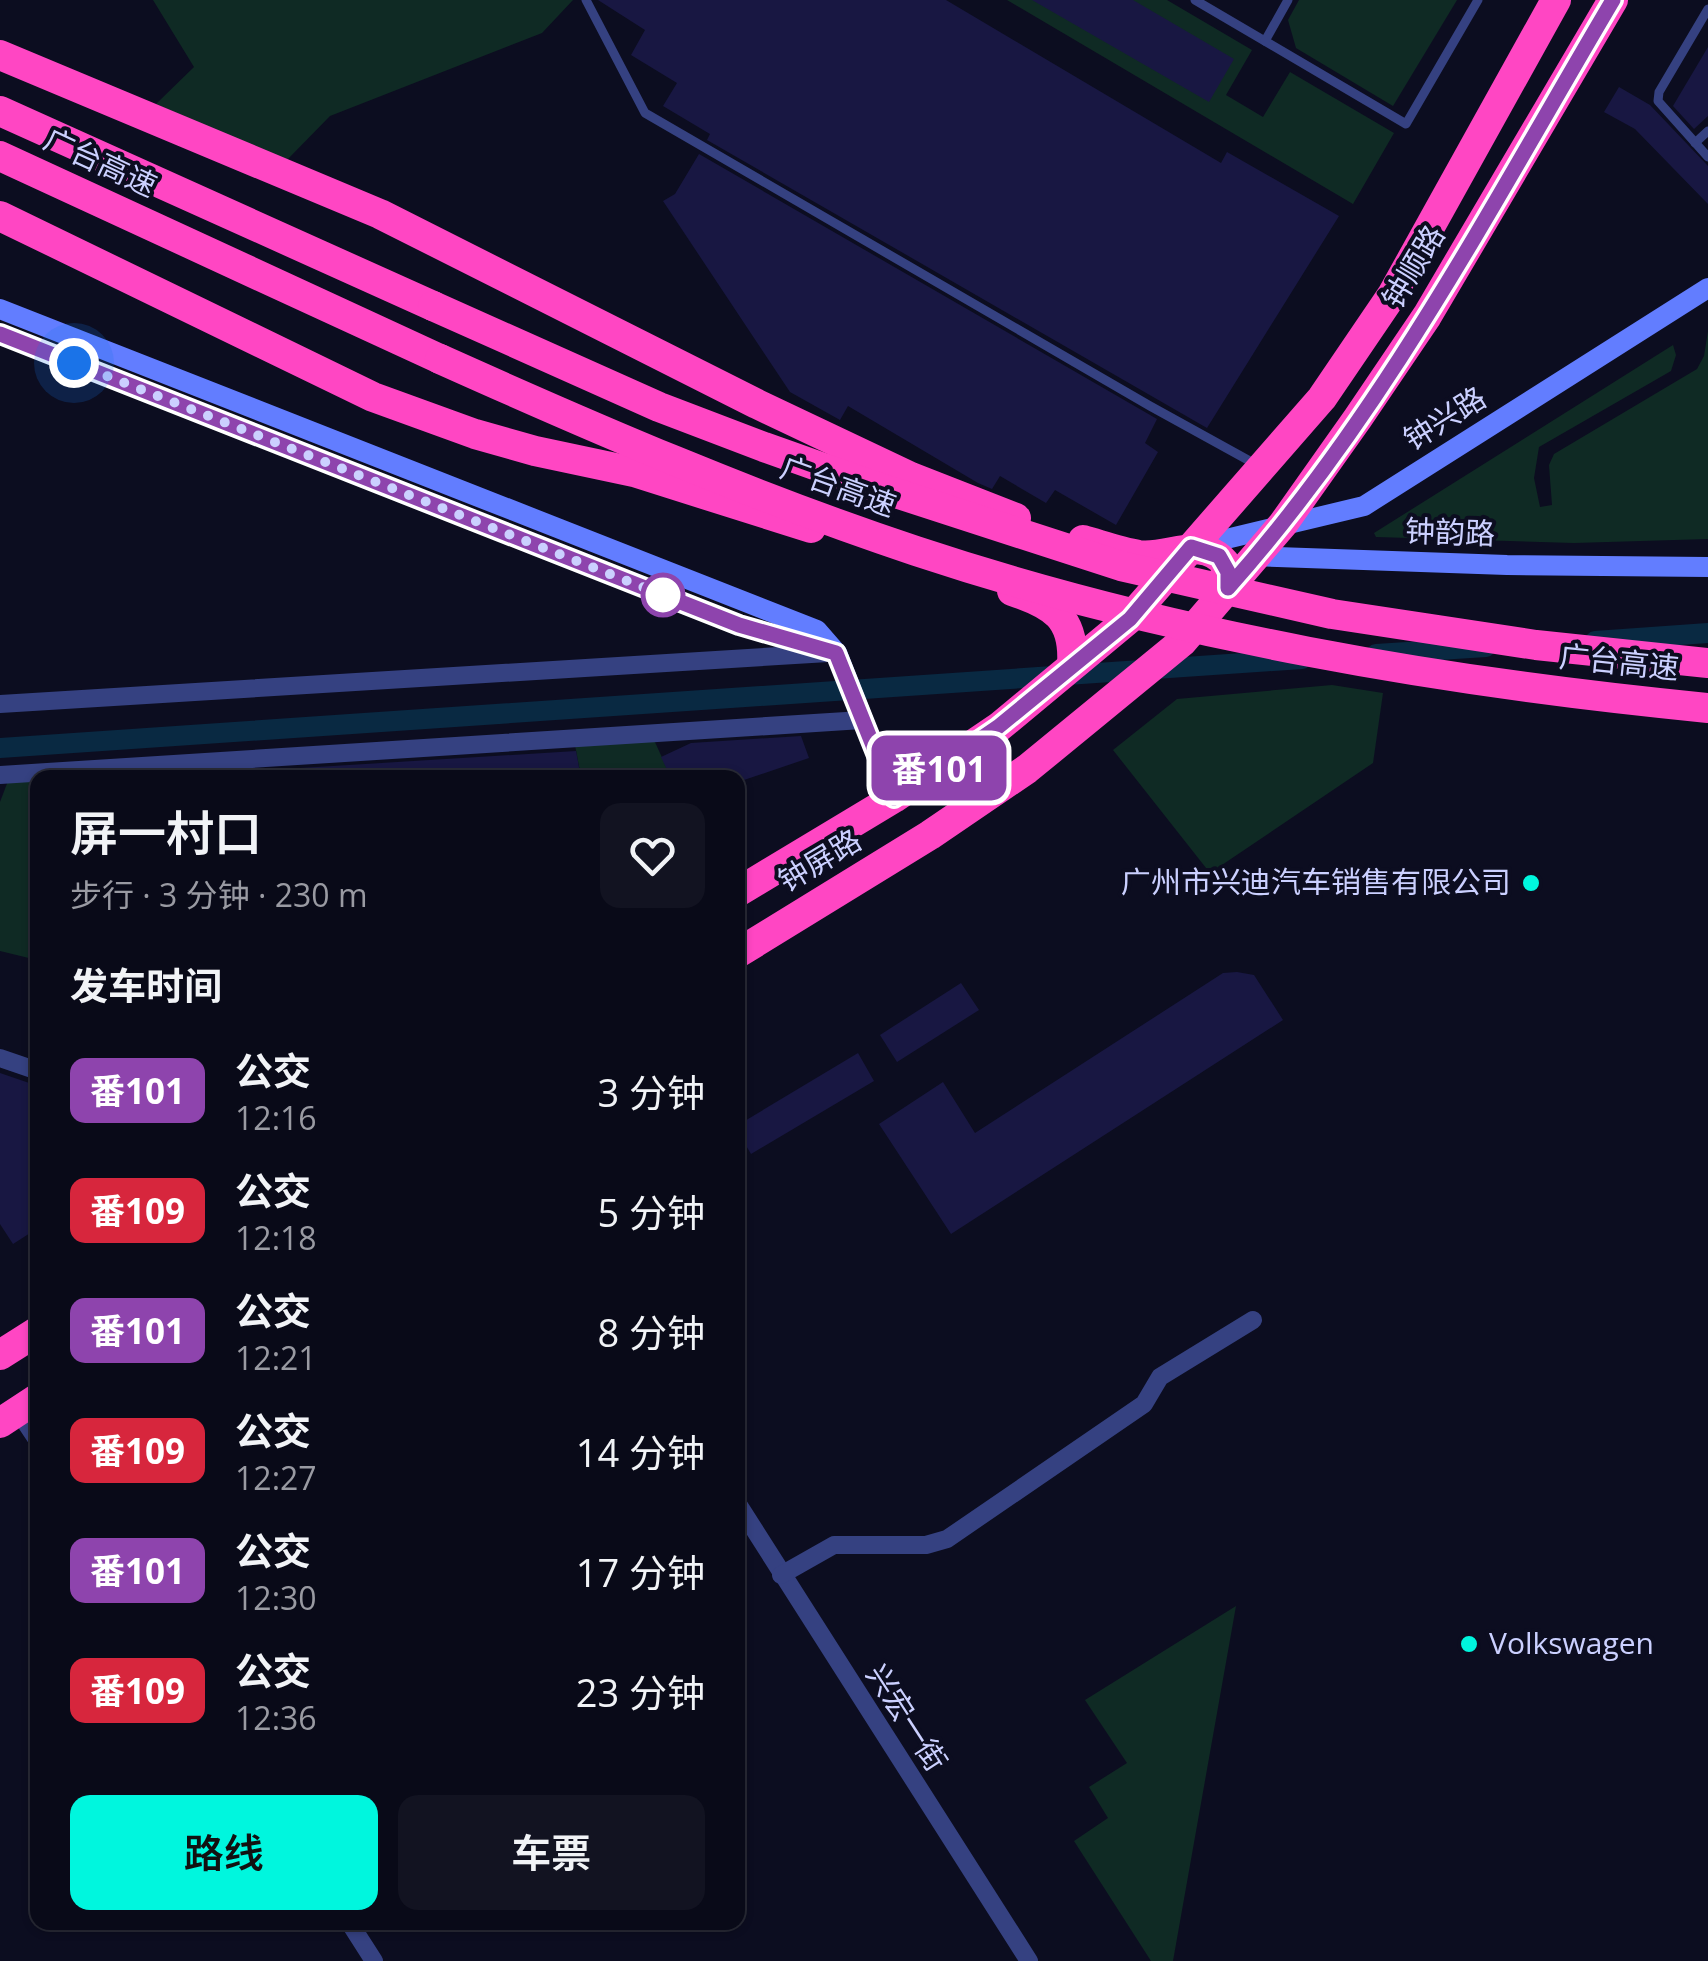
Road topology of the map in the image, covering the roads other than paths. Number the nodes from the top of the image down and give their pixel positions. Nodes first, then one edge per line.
1 (586, 0) edge
2 (1195, 0) edge
3 (1288, 0) edge
4 (1478, 0) edge
5 (1556, 0) edge
6 (1613, 0) edge
7 (1708, 9) edge
8 (1264, 41) junction
9 (0, 55) edge
10 (0, 111) edge
11 (1708, 131) edge
12 (1695, 143) junction
13 (0, 156) edge
14 (1708, 157) edge
15 (0, 216) edge
16 (1708, 288) edge
17 (0, 309) edge
18 (0, 334) edge
19 (1264, 468) junction
20 (1284, 524) junction
21 (1191, 547) junction
22 (1256, 557) junction
23 (1708, 567) edge
24 (1228, 588) junction
25 (836, 653) junction
26 (1708, 663) edge
27 (1072, 665) junction
28 (0, 704) edge
29 (1708, 708) edge
30 (858, 711) junction
31 (79, 770) edge
32 (30, 774) edge
33 (0, 776) edge
34 (894, 798) junction
35 (745, 888) edge
36 (745, 949) edge
37 (0, 1058) edge
38 (30, 1068) edge
39 (1253, 1320) dead end
40 (30, 1336) edge
41 (0, 1355) edge
42 (745, 1516) edge
43 (781, 1575) junction
44 (354, 1930) edge
45 (374, 1961) edge
46 (1029, 1961) edge

1 - 19 lane
2 - 8 lane
3 - 8 lane
4 - 8 lane
5 - 19 highway, 钟顺路
6 - 20 highway, 钟顺路
7 - 12 lane
9 - 21 highway
10 - 26 highway, 广台高速, bridge
11 - 12 lane
12 - 14 lane
13 - 29 highway, 广台高速, bridge
15 - 27 highway
16 - 20 street, 钟兴路
17 - 25 street
18 - 25 street
19 - 21 highway, 钟顺路
20 - 21 street, 钟兴路
20 - 22 highway, 钟顺路
21 - 22 street, 钟韵路
21 - 24 highway
21 - 27 highway, 钟屏路
22 - 23 street, 钟韵路
22 - 24 highway, 钟屏路
24 - 36 highway, 钟屏路
25 - 28 street
25 - 30 street
27 - 34 highway, 钟屏路
30 - 31 street
30 - 34 street
32 - 33 street
34 - 35 highway, 钟屏路
37 - 38 street
39 - 43 street
40 - 41 highway
42 - 43 street, 兴宏一街
43 - 46 street, 兴宏一街
44 - 45 street

